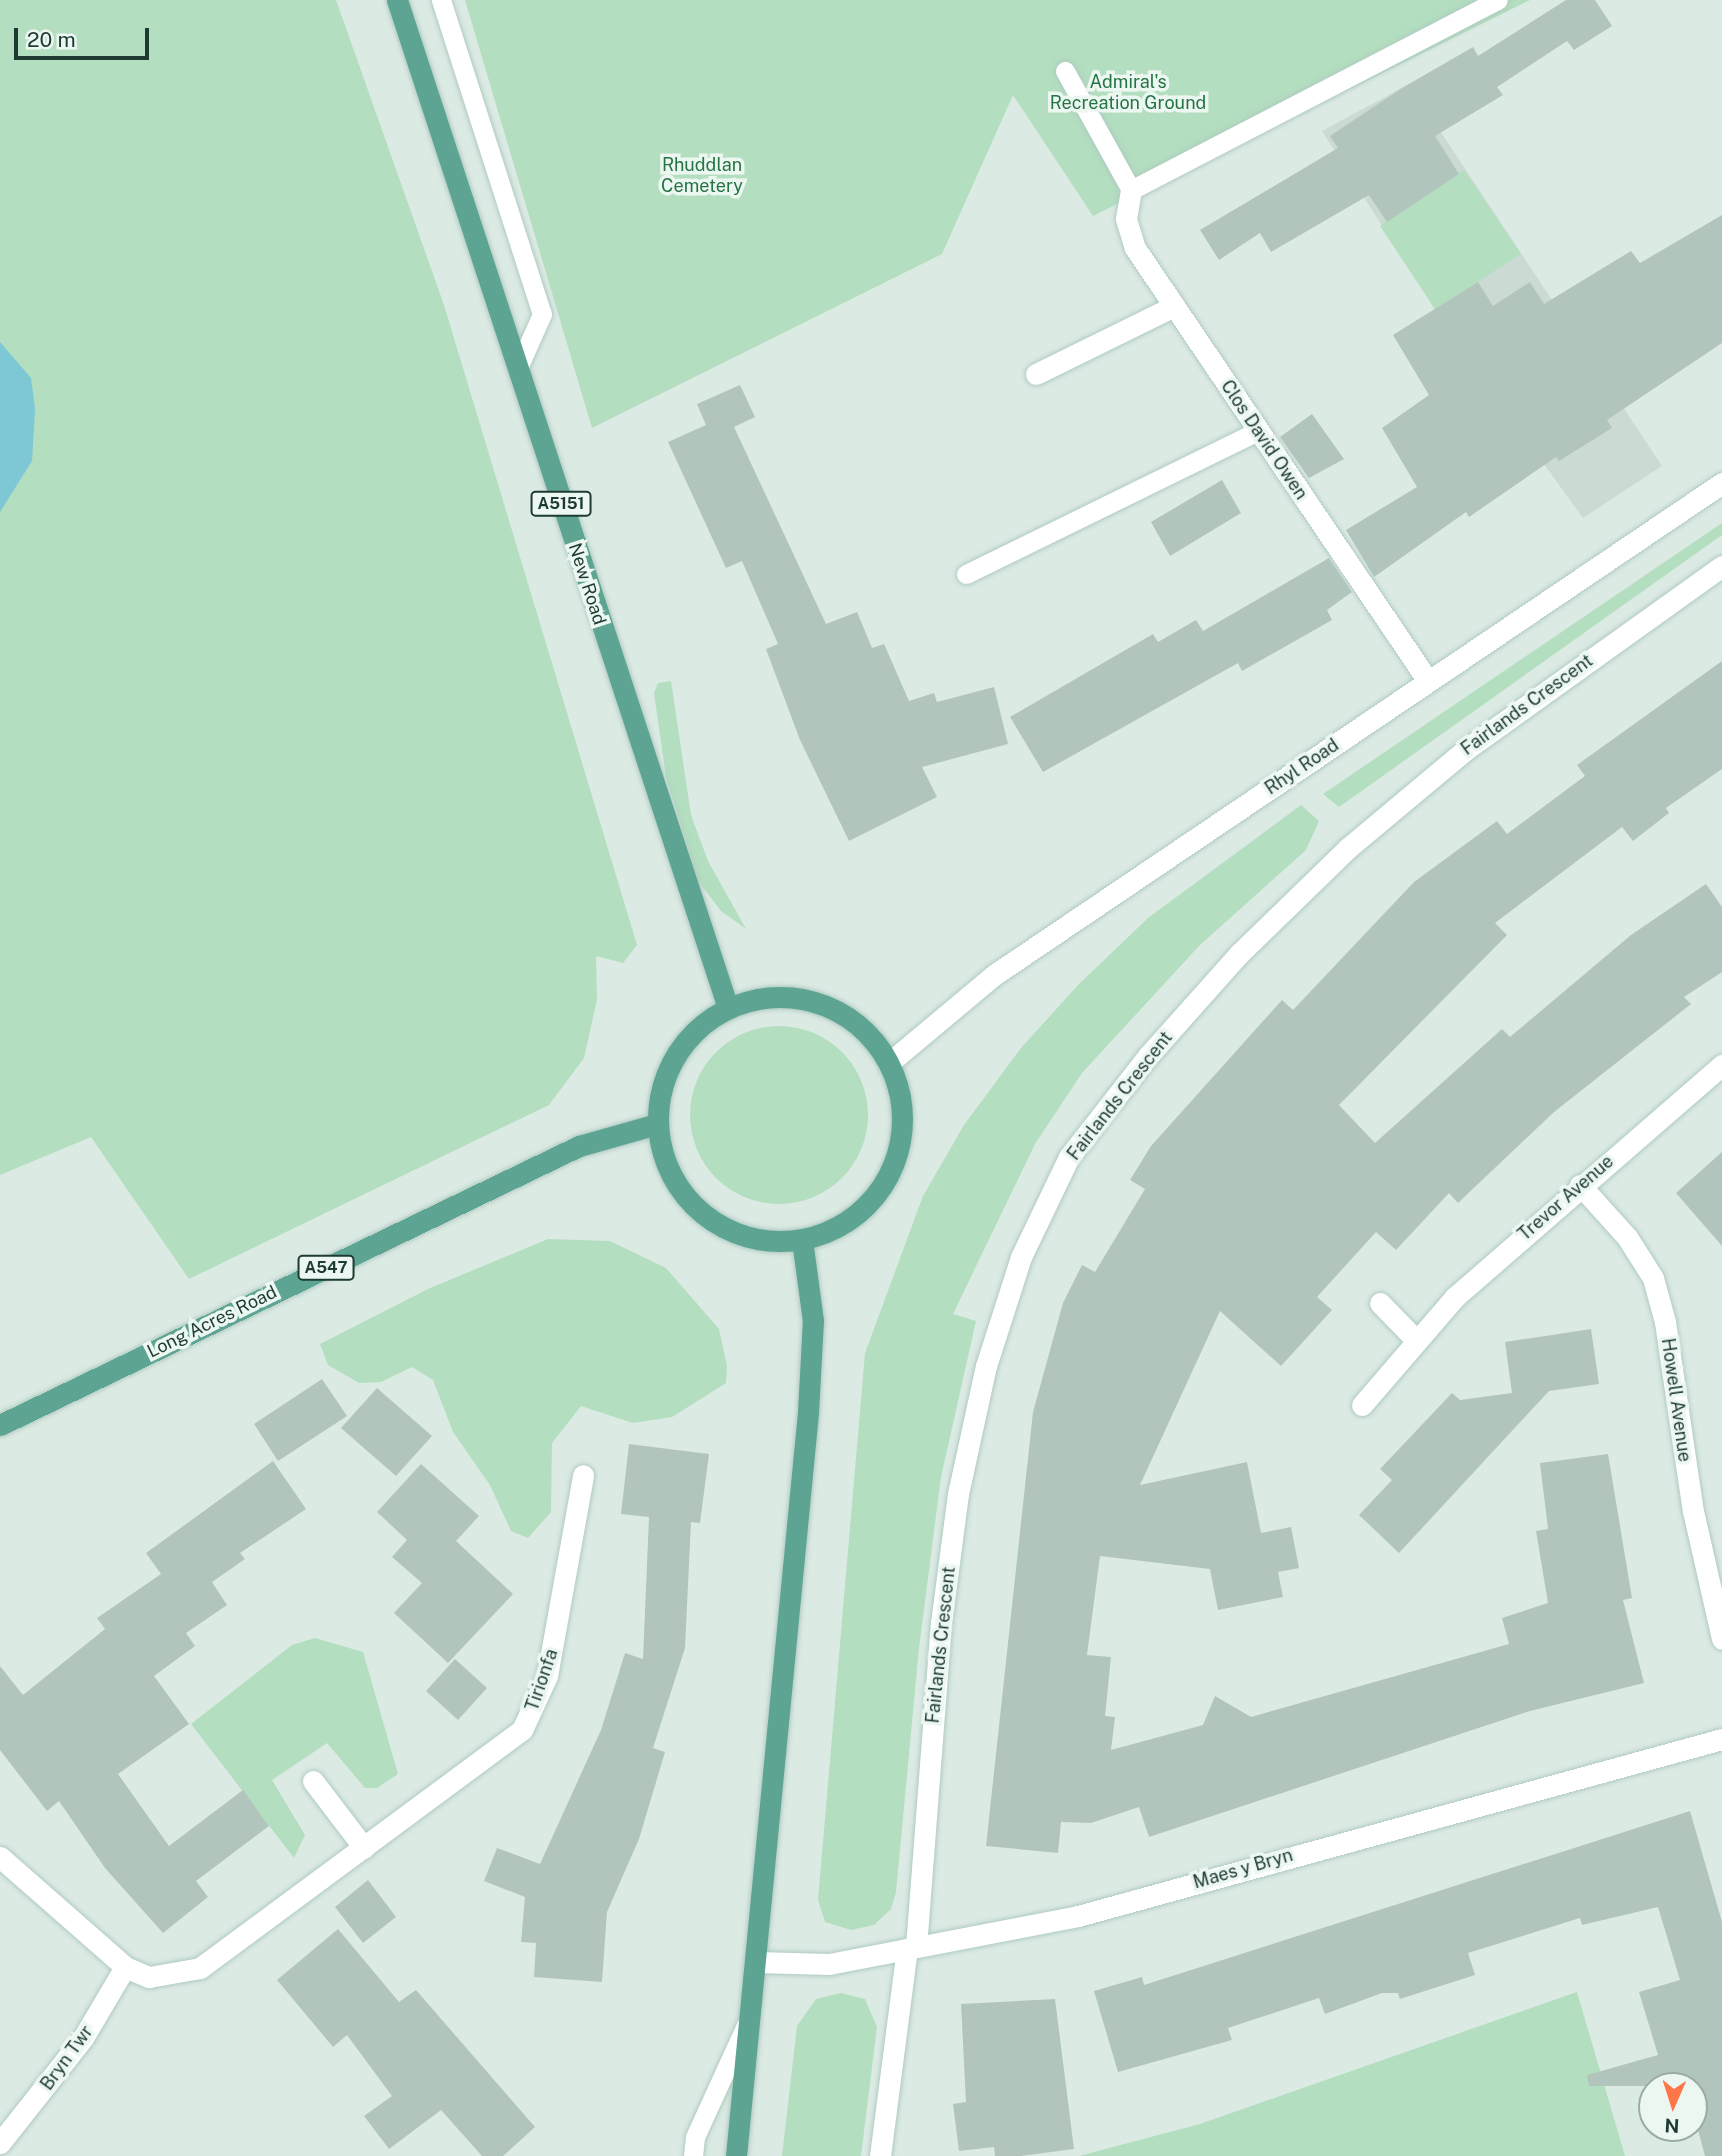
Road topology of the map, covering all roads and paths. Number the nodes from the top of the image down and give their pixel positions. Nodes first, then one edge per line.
1 (397, 0) edge
2 (441, 0) edge
3 (1498, 0) edge
4 (1065, 71) dead end
5 (1131, 190) junction
6 (1174, 306) junction
7 (518, 368) junction
8 (1036, 374) dead end
9 (1258, 431) junction
10 (1722, 483) edge
11 (1722, 566) edge
12 (966, 574) dead end
13 (1428, 681) junction
14 (728, 1008) junction
15 (890, 1062) junction
16 (1722, 1065) edge
17 (657, 1124) junction
18 (1580, 1185) junction
19 (802, 1240) junction
20 (1380, 1303) dead end
21 (1418, 1340) junction
22 (1362, 1405) dead end
23 (0, 1425) edge
24 (583, 1475) dead end
25 (1722, 1639) edge
26 (1722, 1739) edge
27 (313, 1781) dead end
28 (364, 1848) junction
29 (0, 1857) edge
30 (912, 1948) junction
31 (757, 1962) junction
32 (125, 1967) junction
33 (751, 2015) junction
34 (0, 2143) edge
35 (693, 2156) edge
36 (736, 2156) edge
37 (880, 2156) edge

1 - 7 main road, New Road / A5151
2 - 7 lane
3 - 5 lane
4 - 5 lane
5 - 6 street, Clos David Owen
6 - 8 street
6 - 9 street, Clos David Owen
7 - 14 main road, New Road / A5151
9 - 12 lane
9 - 13 street, Clos David Owen
10 - 13 street, Rhyl Road
11 - 30 street, Fairlands Crescent
13 - 15 street, Rhyl Road
14 - 15 main road
14 - 17 main road
15 - 19 main road
16 - 18 street, Trevor Avenue
17 - 19 main road
17 - 23 main road, Long Acres Road / A547
18 - 21 street, Trevor Avenue
18 - 25 street, Howell Avenue
19 - 31 main road
20 - 21 street
21 - 22 street, Trevor Avenue
24 - 28 street, Tirionfa
26 - 30 street, Maes y Bryn
27 - 28 street
28 - 32 street, Tirionfa
29 - 32 street, Tirionfa
30 - 31 street, Maes y Bryn
30 - 37 street, Fairlands Crescent
31 - 33 main road
32 - 34 street, Bryn Twr
33 - 35 lane
33 - 36 main road

